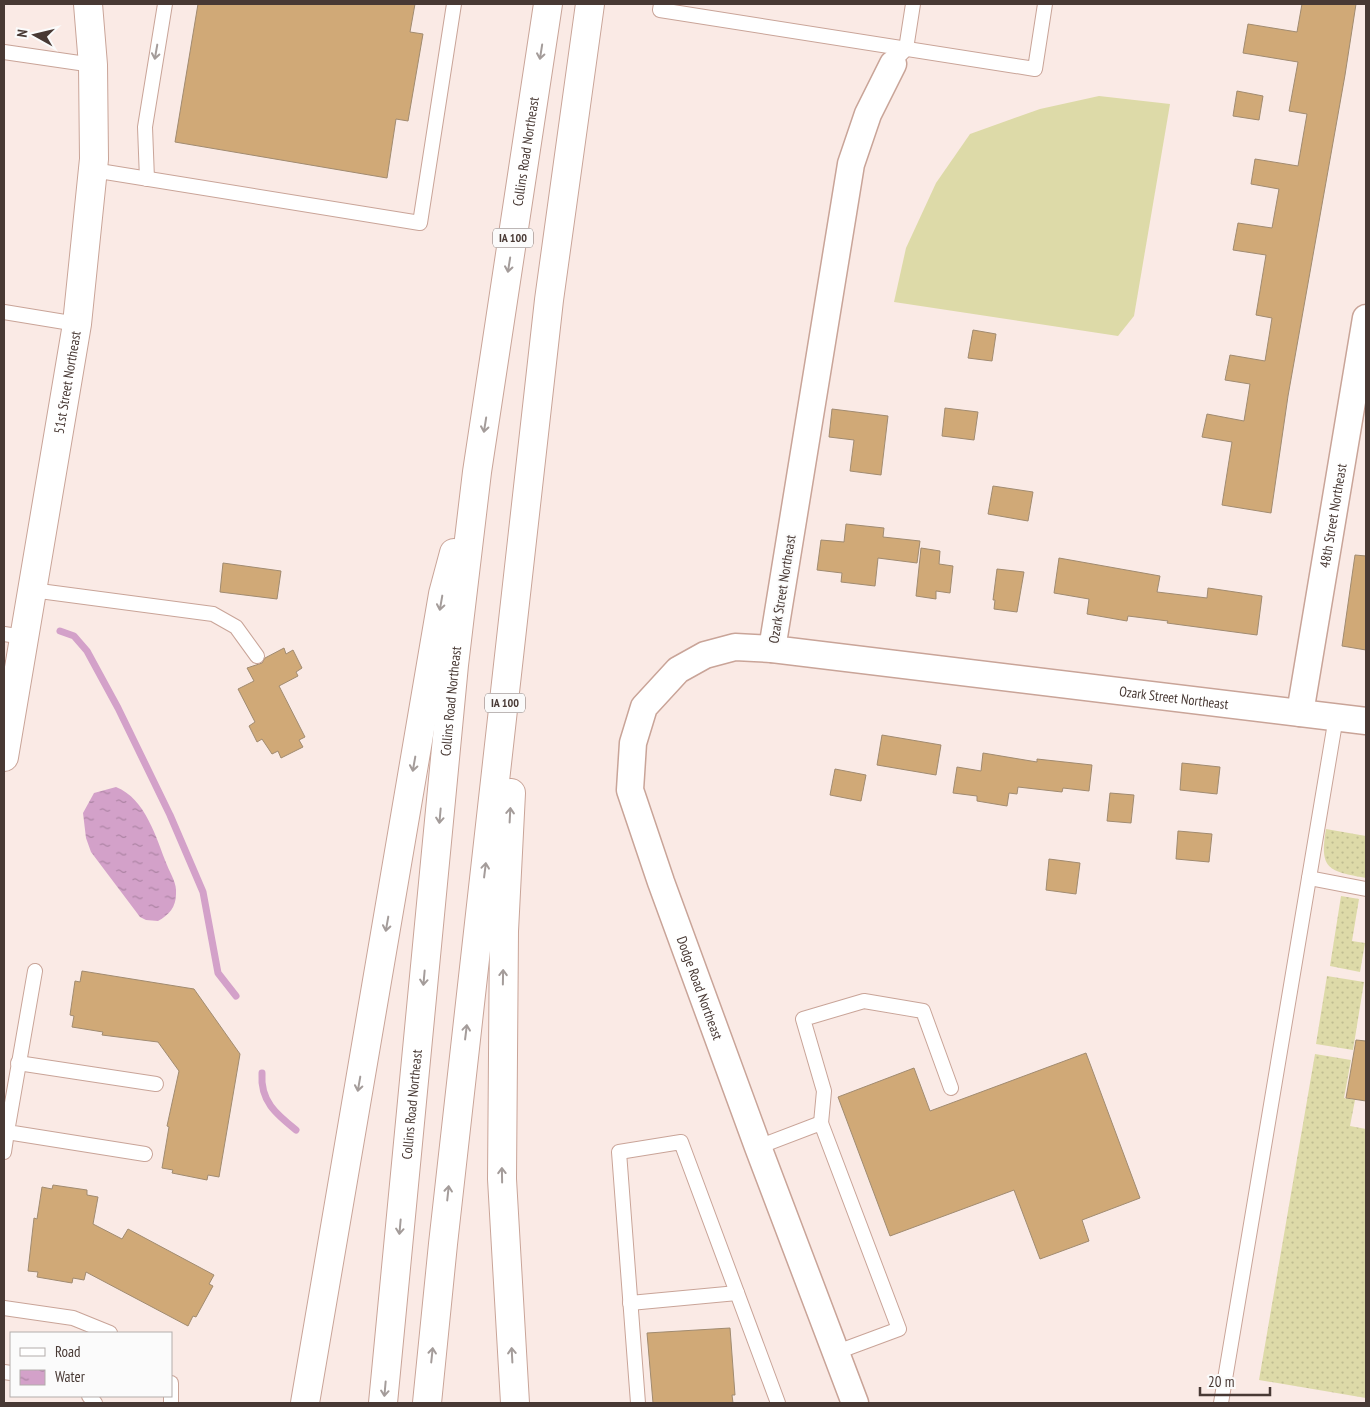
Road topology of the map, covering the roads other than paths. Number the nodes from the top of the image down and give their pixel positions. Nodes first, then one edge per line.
1 (88, 4) edge
2 (165, 4) edge
3 (454, 4) edge
4 (548, 4) edge
5 (590, 4) edge
6 (660, 4) edge
7 (913, 4) edge
8 (1045, 4) edge
9 (4, 52) edge
10 (900, 57) junction
11 (93, 65) junction
12 (93, 170) junction
13 (147, 179) junction
14 (549, 300) junction
15 (4, 312) edge
16 (1366, 318) edge
17 (77, 324) junction
18 (477, 472) junction
19 (32, 590) junction
20 (14, 636) edge
21 (772, 649) junction
22 (257, 656) dead end
23 (1300, 713) junction
24 (1336, 717) junction
25 (1366, 721) edge
26 (4, 757) edge
27 (1309, 878) junction
28 (1366, 888) edge
29 (35, 971) dead end
30 (18, 1064) junction
31 (156, 1084) dead end
32 (950, 1088) dead end
33 (821, 1123) junction
34 (6, 1132) edge
35 (758, 1147) junction
36 (4, 1152) edge
37 (145, 1154) dead end
38 (736, 1293) junction
39 (630, 1303) junction
40 (4, 1308) edge
41 (105, 1332) edge
42 (836, 1352) junction
43 (305, 1403) edge
44 (383, 1403) edge
45 (427, 1403) edge
46 (515, 1403) edge
47 (638, 1403) edge
48 (778, 1403) edge
49 (855, 1403) edge
50 (1221, 1403) edge

1 - 11 main road, 51st Street Northeast
2 -> 13 lane
3 - 13 lane
4 -> 18 main road, Collins Road Northeast / IA 100
5 - 14 main road, IA 100
6 - 10 lane
7 - 10 lane
8 - 10 lane
9 - 11 lane
10 - 21 street, Ozark Street Northeast
11 - 12 main road, 51st Street Northeast
12 - 13 lane
12 - 17 main road, 51st Street Northeast
45 -> 14 main road, IA 100
46 -> 14 main road
15 - 17 lane
16 - 23 street, 48th Street Northeast
17 - 19 main road, 51st Street Northeast
18 -> 43 main road
18 -> 44 main road, Collins Road Northeast / IA 100
19 - 20 main road, 51st Street Northeast
19 - 22 lane
20 - 26 main road, 51st Street Northeast
21 - 23 street, Ozark Street Northeast
21 - 35 street, Dodge Road Northeast
23 - 24 street, Ozark Street Northeast
24 - 25 street, Ozark Street Northeast
24 - 27 lane
27 - 28 lane
27 - 50 lane
29 - 30 lane
30 - 31 lane
30 - 34 lane
32 - 33 lane
33 - 35 lane
33 - 42 lane
34 - 36 lane
34 - 37 lane
35 - 42 street, Dodge Road Northeast
38 - 39 lane
38 - 39 lane
38 - 48 lane
39 - 47 lane
40 - 41 lane
42 - 49 street, Dodge Road Northeast

